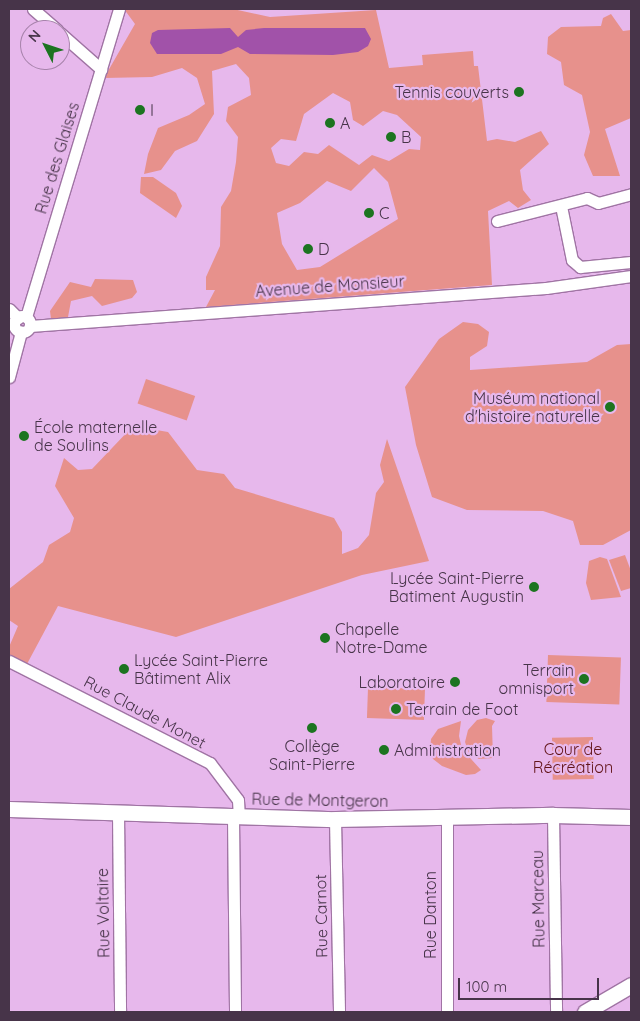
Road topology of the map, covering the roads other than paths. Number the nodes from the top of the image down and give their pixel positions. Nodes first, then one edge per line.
1 (33, 9) edge
2 (119, 9) edge
3 (46, 20) edge
4 (70, 42) edge
5 (100, 69) junction
6 (631, 194) edge
7 (561, 206) junction
8 (497, 221) dead end
9 (631, 262) edge
10 (631, 276) edge
11 (9, 309) edge
12 (20, 324) edge
13 (9, 377) edge
14 (9, 661) edge
15 (9, 809) edge
16 (118, 813) junction
17 (553, 815) junction
18 (236, 817) junction
19 (631, 817) edge
20 (335, 818) junction
21 (447, 818) junction
22 (631, 985) edge
23 (120, 1012) edge
24 (235, 1012) edge
25 (339, 1012) edge
26 (447, 1012) edge
27 (556, 1012) edge
28 (585, 1012) edge

1 - 3 street
2 - 5 street, Rue des Glaises
4 - 5 street
5 - 12 street, Rue des Glaises
6 - 7 street
7 - 8 street
7 - 9 street
10 - 12 street, Avenue de Monsieur
11 - 12 street
12 - 13 street, Rue des Glaises
14 - 18 street, Rue Claude Monet
15 - 16 street, Rue de Montgeron
16 - 18 street, Rue de Montgeron
16 - 23 street, Rue Voltaire
17 - 19 street, Rue de Montgeron
17 - 21 street, Rue de Montgeron
17 - 27 street, Rue Marceau
18 - 20 street, Rue de Montgeron
18 - 24 street, Rue Claude Monet
20 - 21 street, Rue de Montgeron
20 - 25 street, Rue Carnot
21 - 26 street, Rue Danton
22 - 28 street

